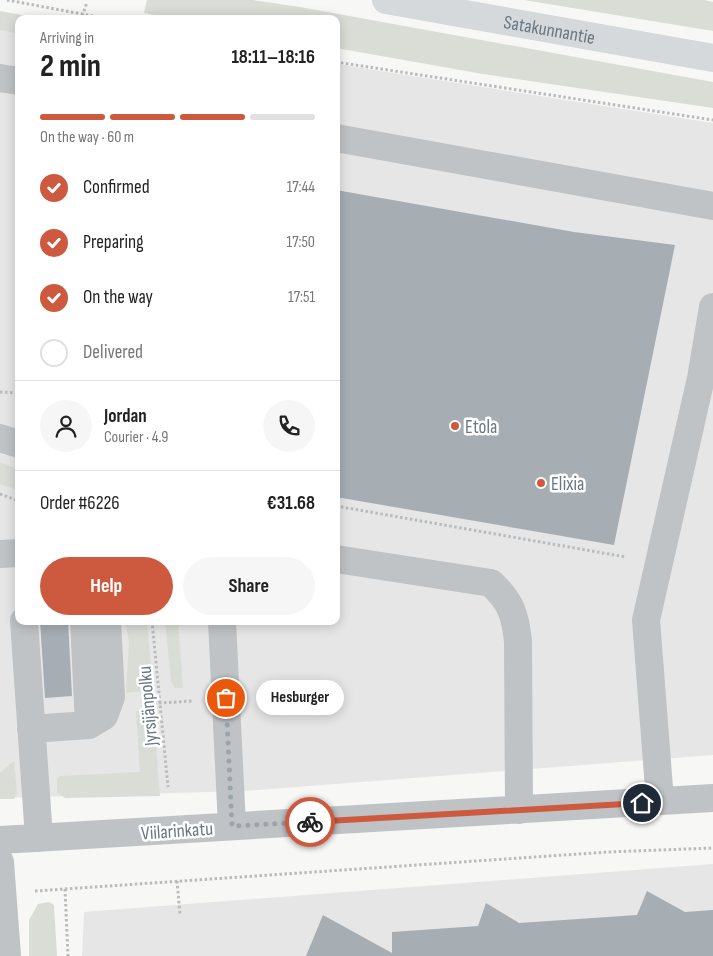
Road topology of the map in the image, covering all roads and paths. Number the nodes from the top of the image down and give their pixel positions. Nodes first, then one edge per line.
1 (7, 0) edge
2 (386, 0) edge
3 (86, 2) dead end
4 (83, 14) junction
5 (88, 15) edge
6 (713, 58) edge
7 (340, 63) edge
8 (0, 78) edge
9 (15, 80) edge
10 (713, 120) edge
11 (340, 139) edge
12 (713, 206) edge
13 (713, 307) edge
14 (0, 392) edge
15 (15, 393) edge
16 (0, 438) edge
17 (15, 443) edge
18 (0, 494) edge
19 (15, 500) edge
20 (340, 507) edge
21 (15, 553) edge
22 (601, 553) dead end
23 (0, 554) edge
24 (340, 560) edge
25 (24, 625) edge
26 (84, 625) edge
27 (107, 625) edge
28 (152, 625) edge
29 (222, 625) edge
30 (175, 701) dead end
31 (185, 701) dead end
32 (90, 725) junction
33 (31, 729) junction
34 (168, 787) dead end
35 (713, 798) edge
36 (660, 801) junction
37 (519, 810) junction
38 (232, 826) junction
39 (39, 838) junction
40 (0, 840) edge
41 (713, 848) edge
42 (0, 862) edge
43 (177, 881) junction
44 (180, 914) dead end
45 (7, 956) edge
46 (68, 956) edge

1 - 4 path
2 - 6 main road, Satakunnantie
3 - 4 path
4 - 5 path
7 - 10 path
8 - 9 street
11 - 12 street
13 - 36 street
14 - 15 path
16 - 17 street
18 - 19 path
20 - 22 path
21 - 23 street
24 - 37 street
25 - 33 street
26 - 32 street
27 - 32 street
28 - 34 path, Jyrsijänpolku
29 - 38 street
30 - 31 path
32 - 33 street
33 - 39 street
35 - 36 street, Viilarinkatu
36 - 37 street, Viilarinkatu
37 - 38 street, Viilarinkatu
38 - 39 street, Viilarinkatu
39 - 40 street, Viilarinkatu
41 - 43 path
42 - 45 street
43 - 44 path
43 - 46 path

